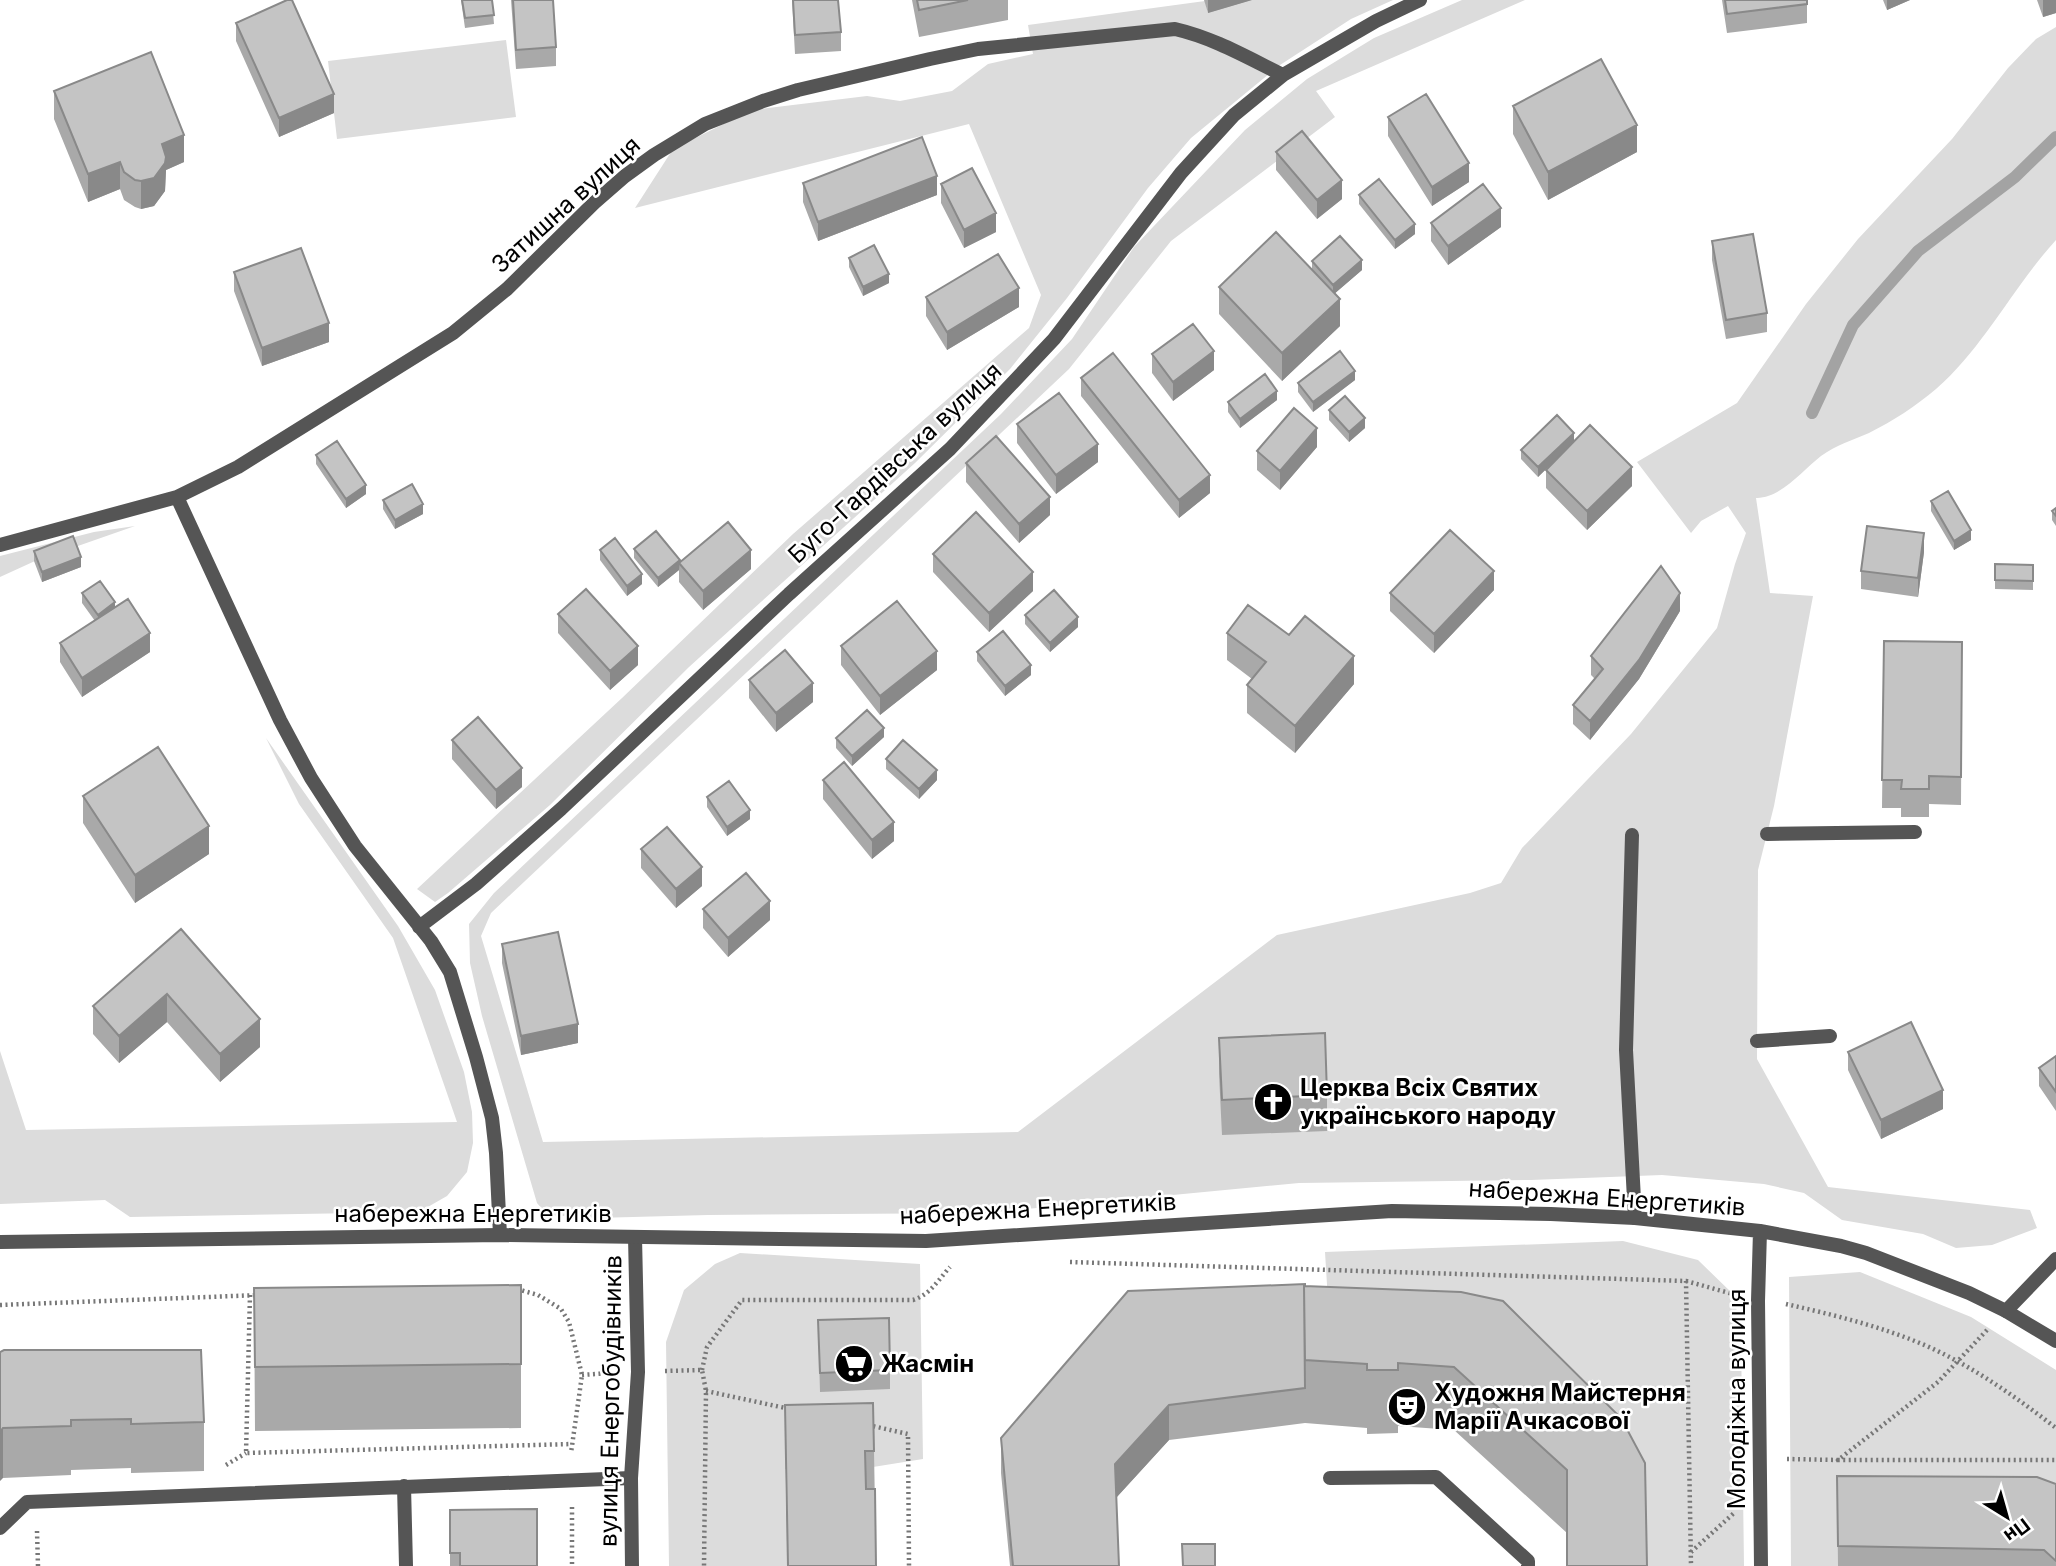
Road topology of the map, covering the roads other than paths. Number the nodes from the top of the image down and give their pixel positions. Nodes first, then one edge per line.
1 (1420, 0) edge
2 (1283, 75) junction
3 (177, 497) junction
4 (0, 545) edge
5 (1914, 832) dead end
6 (1767, 834) dead end
7 (1632, 835) dead end
8 (419, 927) junction
9 (1830, 1035) dead end
10 (1757, 1041) dead end
11 (1635, 1218) junction
12 (1760, 1231) junction
13 (500, 1236) junction
14 (635, 1237) junction
15 (0, 1242) edge
16 (2056, 1259) edge
17 (2006, 1311) junction
18 (2056, 1341) edge
19 (631, 1478) junction
20 (1330, 1478) dead end
21 (404, 1486) junction
22 (0, 1528) edge
23 (406, 1566) edge
24 (632, 1566) edge
25 (1528, 1566) edge
26 (1761, 1566) edge

1 - 2 street, Буго-Гардівська вулиця
2 - 3 street, Затишна вулиця
2 - 8 street, Буго-Гардівська вулиця
3 - 4 street, Затишна вулиця
3 - 8 street
5 - 6 street
7 - 11 street
8 - 13 street
9 - 10 street
11 - 12 street, набережна Енергетиків
11 - 14 street, набережна Енергетиків
12 - 17 street, набережна Енергетиків
12 - 26 street, Молодіжна вулиця
13 - 14 street, набережна Енергетиків
13 - 15 street, набережна Енергетиків
14 - 19 street, вулиця Енергобудівників
16 - 17 street
17 - 18 street, набережна Енергетиків
19 - 21 street
19 - 24 street, вулиця Енергобудівників
20 - 25 street
21 - 22 street
21 - 23 street

